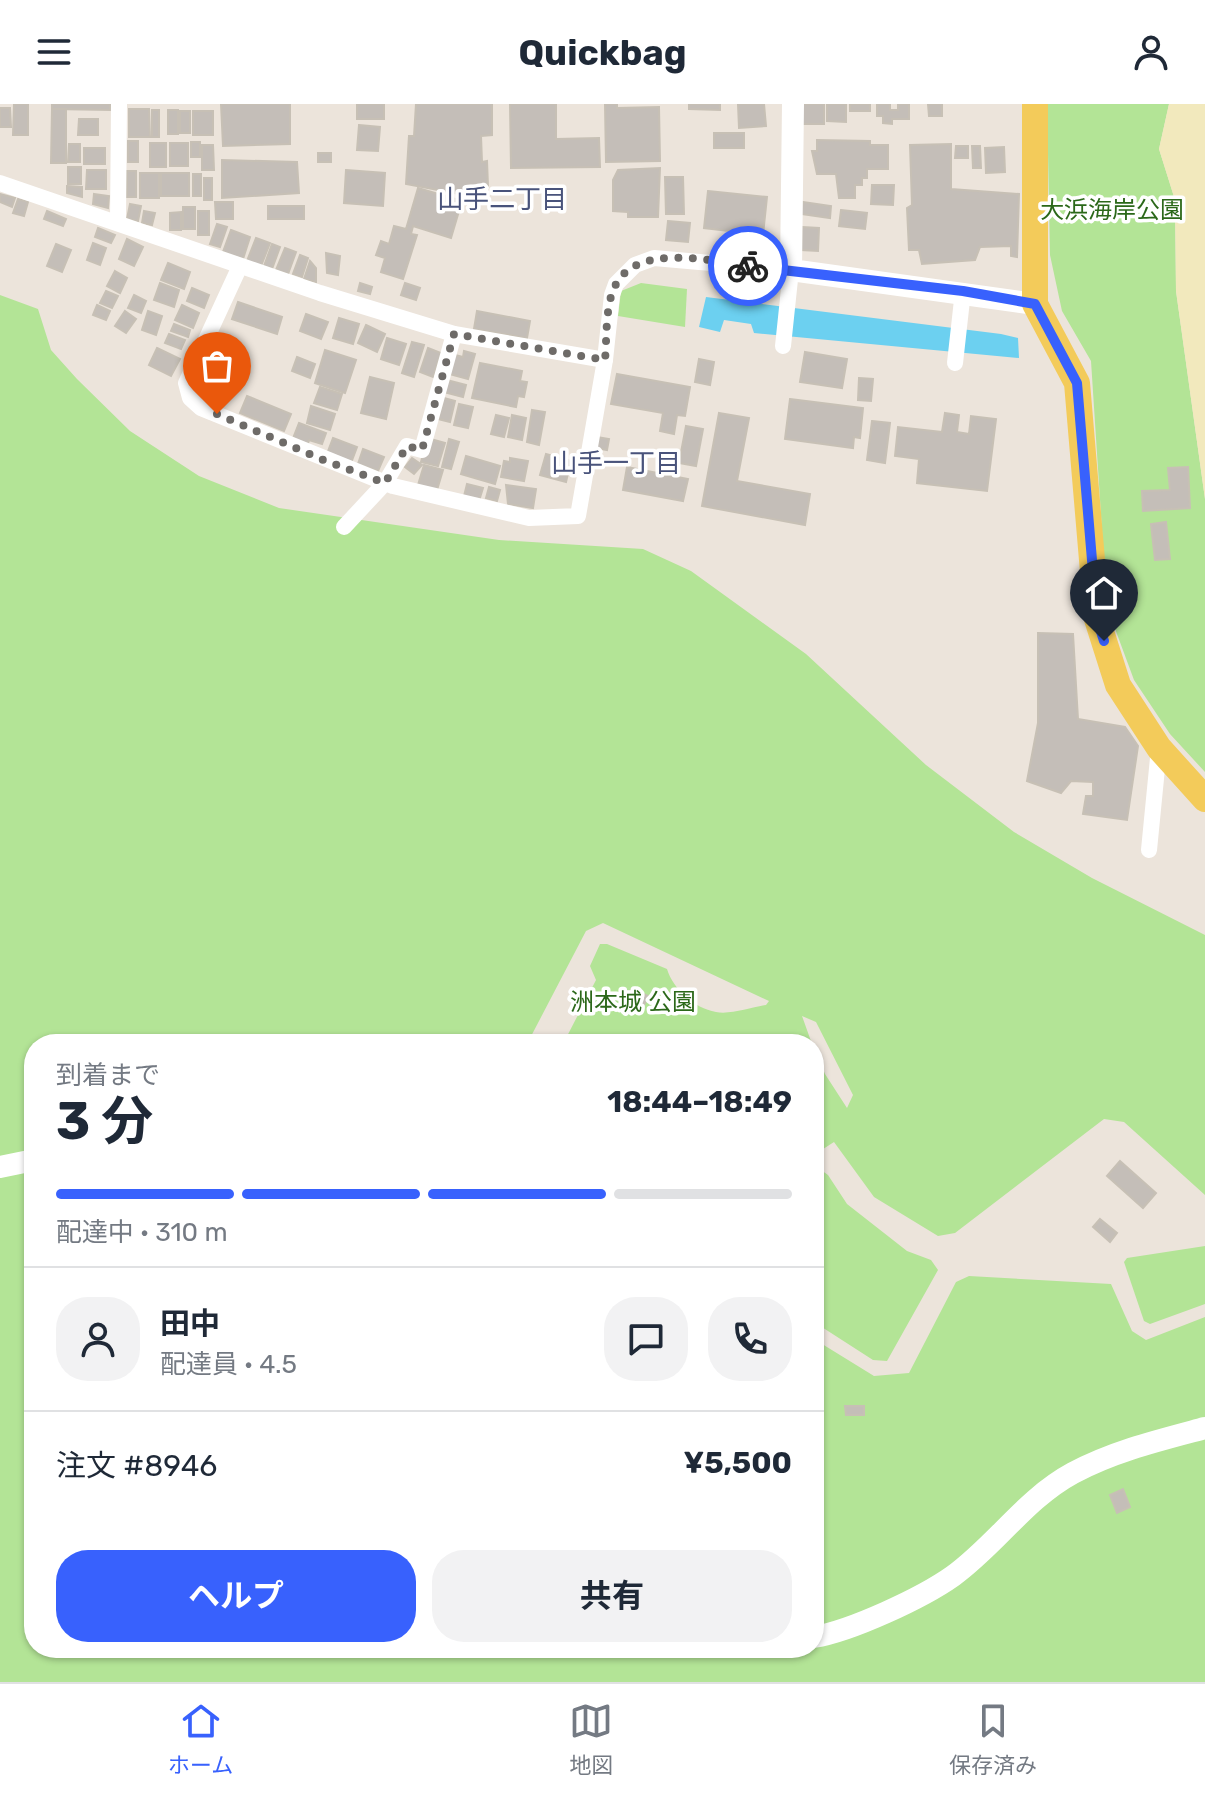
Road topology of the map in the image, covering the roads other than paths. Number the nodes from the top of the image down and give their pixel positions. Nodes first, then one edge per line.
1 (119, 104) edge
2 (793, 104) edge
3 (1035, 104) edge
4 (0, 183) edge
5 (118, 221) junction
6 (240, 266) junction
7 (791, 270) junction
8 (963, 291) junction
9 (1035, 304) junction
10 (454, 334) junction
11 (783, 346) dead end
12 (605, 360) junction
13 (955, 363) dead end
14 (385, 483) junction
15 (344, 527) dead end
16 (1159, 748) junction
17 (1205, 799) edge
18 (1149, 850) dead end
19 (24, 1162) edge
20 (0, 1167) edge
21 (1205, 1428) edge
22 (824, 1634) edge

1 - 5 street
2 - 7 street
3 - 9 main road
4 - 5 street
5 - 6 street
6 - 10 street
6 - 14 street
7 - 8 street
7 - 11 street
7 - 12 street
8 - 9 street
8 - 13 street
9 - 16 main road
10 - 12 street
10 - 14 street
12 - 14 street
14 - 15 street
16 - 17 main road
16 - 18 street
19 - 20 street
21 - 22 street

